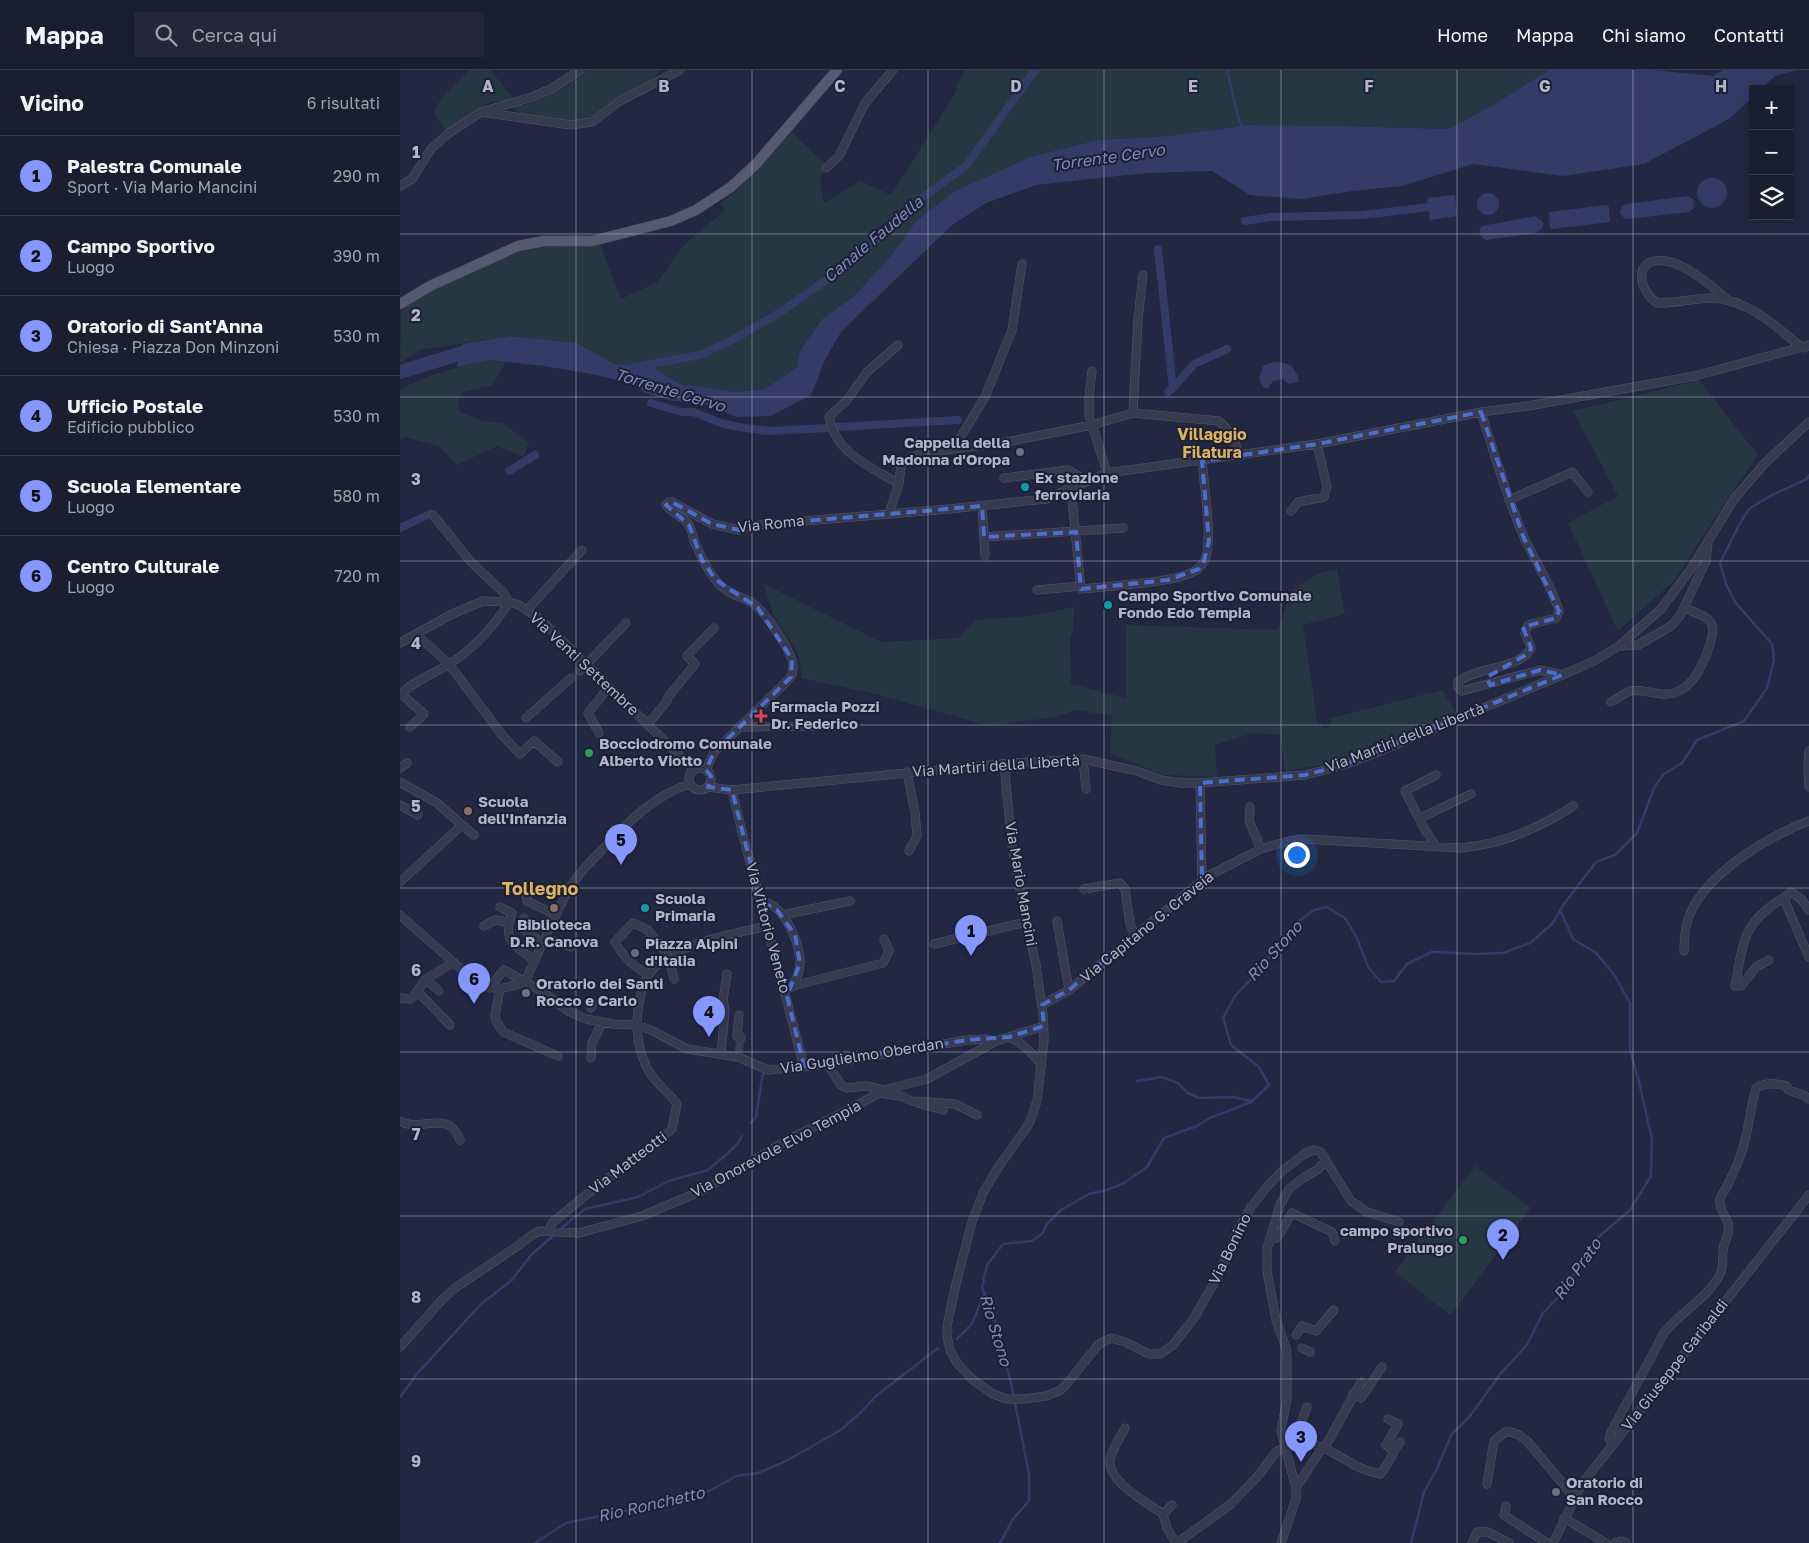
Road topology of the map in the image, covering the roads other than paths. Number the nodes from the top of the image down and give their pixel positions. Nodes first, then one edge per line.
1 (580, 70) edge
2 (680, 70) edge
3 (837, 70) edge
4 (893, 70) edge
5 (481, 112) junction
6 (826, 168) dead end
7 (400, 186) edge
8 (1022, 264) dead end
9 (1143, 275) dead end
10 (1728, 300) junction
11 (400, 304) edge
12 (898, 345) dead end
13 (1806, 347) edge
14 (1092, 371) dead end
15 (1481, 412) junction
16 (1134, 413) junction
17 (1809, 422) edge
18 (1092, 425) junction
19 (1317, 444) junction
20 (954, 448) junction
21 (1240, 456) junction
22 (1202, 461) junction
23 (1107, 473) junction
24 (1004, 478) dead end
25 (1087, 481) junction
26 (899, 484) junction
27 (1072, 490) junction
28 (1588, 492) dead end
29 (1509, 500) junction
30 (982, 506) junction
31 (1291, 511) dead end
32 (889, 513) junction
33 (433, 515) dead end
34 (1123, 528) dead end
35 (1076, 532) junction
36 (984, 537) junction
37 (1708, 541) junction
38 (582, 550) dead end
39 (985, 556) dead end
40 (1081, 586) junction
41 (1037, 590) dead end
42 (509, 602) junction
43 (1684, 608) junction
44 (527, 610) junction
45 (626, 624) dead end
46 (714, 628) dead end
47 (416, 634) junction
48 (400, 643) edge
49 (1619, 646) junction
50 (449, 664) junction
51 (587, 665) junction
52 (580, 671) dead end
53 (1562, 675) junction
54 (571, 678) dead end
55 (609, 687) junction
56 (400, 695) edge
57 (1611, 702) dead end
58 (526, 718) dead end
59 (648, 724) junction
60 (847, 726) dead end
61 (410, 727) dead end
62 (739, 728) junction
63 (599, 733) dead end
64 (1809, 751) edge
65 (1083, 759) junction
66 (558, 762) dead end
67 (407, 764) dead end
68 (1004, 764) junction
69 (400, 768) edge
70 (694, 770) junction
71 (706, 770) junction
72 (907, 772) junction
73 (1436, 775) dead end
74 (400, 782) edge
75 (1200, 783) junction
76 (690, 784) junction
77 (708, 787) junction
78 (1809, 787) edge
79 (1086, 789) dead end
80 (732, 790) junction
81 (1471, 794) dead end
82 (400, 805) edge
83 (1573, 806) dead end
84 (1250, 808) dead end
85 (418, 815) dead end
86 (1420, 818) junction
87 (1809, 821) edge
88 (462, 825) junction
89 (474, 835) dead end
90 (1436, 846) junction
91 (1261, 849) junction
92 (909, 850) dead end
93 (1202, 880) junction
94 (400, 882) edge
95 (1084, 889) dead end
96 (526, 890) dead end
97 (1785, 897) junction
98 (850, 900) dead end
99 (760, 901) junction
100 (500, 907) dead end
101 (1809, 910) edge
102 (556, 915) junction
103 (782, 915) junction
104 (400, 916) edge
105 (524, 918) dead end
106 (1056, 920) dead end
107 (508, 922) junction
108 (1026, 922) junction
109 (484, 926) dead end
110 (767, 926) junction
111 (1135, 935) junction
112 (884, 939) dead end
113 (544, 941) junction
114 (934, 944) dead end
115 (571, 947) dead end
116 (1684, 951) dead end
117 (669, 957) junction
118 (1809, 957) edge
119 (1769, 960) dead end
120 (535, 961) junction
121 (454, 962) junction
122 (727, 974) dead end
123 (648, 975) junction
124 (674, 979) dead end
125 (428, 981) junction
126 (525, 982) junction
127 (793, 986) junction
128 (490, 988) junction
129 (500, 989) junction
130 (439, 990) dead end
131 (1069, 990) junction
132 (417, 991) junction
133 (786, 996) junction
134 (400, 998) edge
135 (1042, 1005) junction
136 (739, 1015) dead end
137 (602, 1022) junction
138 (450, 1025) dead end
139 (636, 1025) junction
140 (1044, 1026) junction
141 (1009, 1037) junction
142 (740, 1040) tunnel mouth
143 (996, 1041) junction
144 (720, 1054) junction
145 (558, 1056) dead end
146 (591, 1058) dead end
147 (827, 1064) junction
148 (1041, 1065) junction
149 (804, 1066) junction
150 (881, 1092) junction
151 (1809, 1099) edge
152 (912, 1100) junction
153 (943, 1110) dead end
154 (977, 1115) dead end
155 (400, 1121) edge
156 (460, 1140) dead end
157 (1325, 1159) junction
158 (1809, 1195) edge
159 (1399, 1222) dead end
160 (548, 1231) junction
161 (1270, 1238) junction
162 (1335, 1241) dead end
163 (1334, 1310) dead end
164 (1295, 1344) junction
165 (400, 1347) edge
166 (1310, 1352) dead end
167 (1382, 1367) dead end
168 (1361, 1382) dead end
169 (1353, 1394) junction
170 (1307, 1407) dead end
171 (1388, 1419) dead end
172 (1125, 1428) dead end
173 (1283, 1438) junction
174 (1296, 1438) junction
175 (1400, 1442) dead end
176 (1613, 1443) junction
177 (1285, 1447) junction
178 (1323, 1448) junction
179 (1393, 1450) junction
180 (1381, 1455) dead end
181 (1389, 1459) junction
182 (1488, 1484) dead end
183 (1296, 1488) junction
184 (1574, 1497) junction
185 (1172, 1505) dead end
186 (1506, 1506) dead end
187 (1164, 1514) junction
188 (1564, 1518) junction
189 (1176, 1543) edge
190 (1281, 1543) edge
191 (1472, 1543) edge
192 (1509, 1543) edge
193 (1548, 1543) edge
194 (1553, 1543) edge
195 (1606, 1543) edge
196 (1614, 1543) edge
197 (1626, 1543) edge

1 - 5 street
2 - 5 street
3 - 11 main road
4 - 6 street
5 - 7 street
8 - 20 street
9 - 16 street
10 - 10 street
10 - 13 street
12 - 26 street
13 - 15 street, Via Roma
14 - 18 street
15 - 19 street, Via Roma
15 - 29 street
16 - 18 street
16 - 21 street
17 - 37 street, Via Martiri della Libertà
18 - 20 street
18 - 23 street
19 - 21 street, Via Roma
19 - 31 street
20 - 26 street
21 - 22 street, Via Roma
22 - 23 street, Via Roma
22 - 40 street
23 - 25 street, Via Roma
24 - 25 street
25 - 27 street, Via Roma
26 - 32 street
27 - 30 street, Via Roma
27 - 35 street
28 - 29 street
29 - 53 street
30 - 32 street, Via Roma
30 - 36 street
32 - 62 street, Via Roma
33 - 42 street, Via Venti Settembre
34 - 35 street
35 - 36 street
35 - 40 street
36 - 39 street
37 - 43 street
37 - 49 street, Via Martiri della Libertà
38 - 44 street
40 - 41 street
42 - 44 street, Via Venti Settembre
42 - 47 street
42 - 50 street
43 - 49 street
43 - 57 street
44 - 51 street, Via Venti Settembre
45 - 51 street
46 - 59 street
47 - 48 street
47 - 50 street
49 - 53 street, Via Martiri della Libertà
50 - 56 street
50 - 66 street
51 - 52 street
51 - 55 street, Via Venti Settembre
53 - 75 street, Via Martiri della Libertà
54 - 58 street
55 - 59 street, Via Venti Settembre
55 - 63 street
56 - 61 street
59 - 70 street, Via Venti Settembre
60 - 62 street
62 - 71 street, Via Roma
64 - 78 street
65 - 68 street, Via Martiri della Libertà
65 - 75 street, Via Martiri della Libertà
65 - 79 street
67 - 69 street
68 - 72 street, Via Martiri della Libertà
68 - 108 street, Via Mario Mancini
70 - 71 street
70 - 76 street
71 - 77 street
72 - 80 street, Via Martiri della Libertà
72 - 92 street
73 - 86 street
74 - 88 street
75 - 93 street
76 - 77 street
76 - 102 street
77 - 80 street, Via Martiri della Libertà
80 - 99 street, Via Vittorio Veneto
81 - 86 street
82 - 85 street
83 - 90 street, Via Capitano G. Craveia
84 - 91 street
86 - 90 street
87 - 116 street
88 - 89 street
88 - 94 street
90 - 91 street, Via Capitano G. Craveia
91 - 93 street, Via Capitano G. Craveia
93 - 111 street, Via Capitano G. Craveia
95 - 111 street
96 - 102 street
97 - 101 street
97 - 118 street
97 - 119 street
98 - 103 street
99 - 103 street
99 - 110 street, Via Vittorio Veneto
100 - 107 street
102 - 113 street
103 - 127 street
104 - 121 street
105 - 113 street
106 - 131 street
107 - 109 street
107 - 120 street
108 - 114 street
108 - 135 street, Via Mario Mancini
110 - 117 street, Via Matteotti
110 - 133 street, Via Vittorio Veneto
111 - 131 street, Via Capitano G. Craveia
112 - 127 street
113 - 115 street
113 - 120 street
117 - 123 street, Via Matteotti
117 - 123 street
117 - 124 street
120 - 126 street
121 - 125 street
121 - 128 street
122 - 144 street
123 - 139 street, Via Matteotti
125 - 130 street
125 - 132 street
126 - 128 street, Via Guglielmo Oberdan
126 - 129 street
126 - 137 street, Via Guglielmo Oberdan
127 - 133 street
128 - 129 street
129 - 145 street
131 - 135 street, Via Capitano G. Craveia
132 - 134 street
132 - 138 street
133 - 149 street, Via Vittorio Veneto
135 - 140 street
136 - 142 street
137 - 139 street, Via Guglielmo Oberdan
137 - 146 street
139 - 144 street, Via Guglielmo Oberdan
139 - 160 street, Via Matteotti
140 - 141 street, Via Guglielmo Oberdan
140 - 148 street
141 - 143 street, Via Guglielmo Oberdan
141 - 148 street
143 - 147 street, Via Guglielmo Oberdan
143 - 150 street, Via Onorevole Elvo Tempia
144 - 149 street, Via Guglielmo Oberdan
147 - 149 street, Via Guglielmo Oberdan
147 - 150 street
148 - 157 street, Via Bonino
150 - 152 street
150 - 160 street, Via Onorevole Elvo Tempia
151 - 176 street
152 - 153 street
152 - 154 street
155 - 156 street
157 - 159 street
157 - 161 street, Via Bonino
158 - 176 street, Via Giuseppe Garibaldi
160 - 165 street, Via Matteotti
161 - 162 street
161 - 164 street, Via Bonino
163 - 164 street
164 - 166 street
164 - 173 street, Via Bonino
167 - 169 street
168 - 169 street
169 - 178 street
170 - 174 street
171 - 179 street
172 - 187 street
173 - 174 street
173 - 177 street, Via Bonino
174 - 178 street
175 - 179 street
176 - 184 street, Via Giuseppe Garibaldi
177 - 183 street, Via Bonino
177 - 189 street
178 - 181 street
178 - 183 street
179 - 181 street
180 - 181 street
182 - 184 street
183 - 190 street, Via Bonino
184 - 188 street, Via Giuseppe Garibaldi
185 - 187 street
186 - 193 street
187 - 189 street
188 - 194 street, Via Giuseppe Garibaldi
188 - 195 street
191 - 192 street
196 - 197 street

